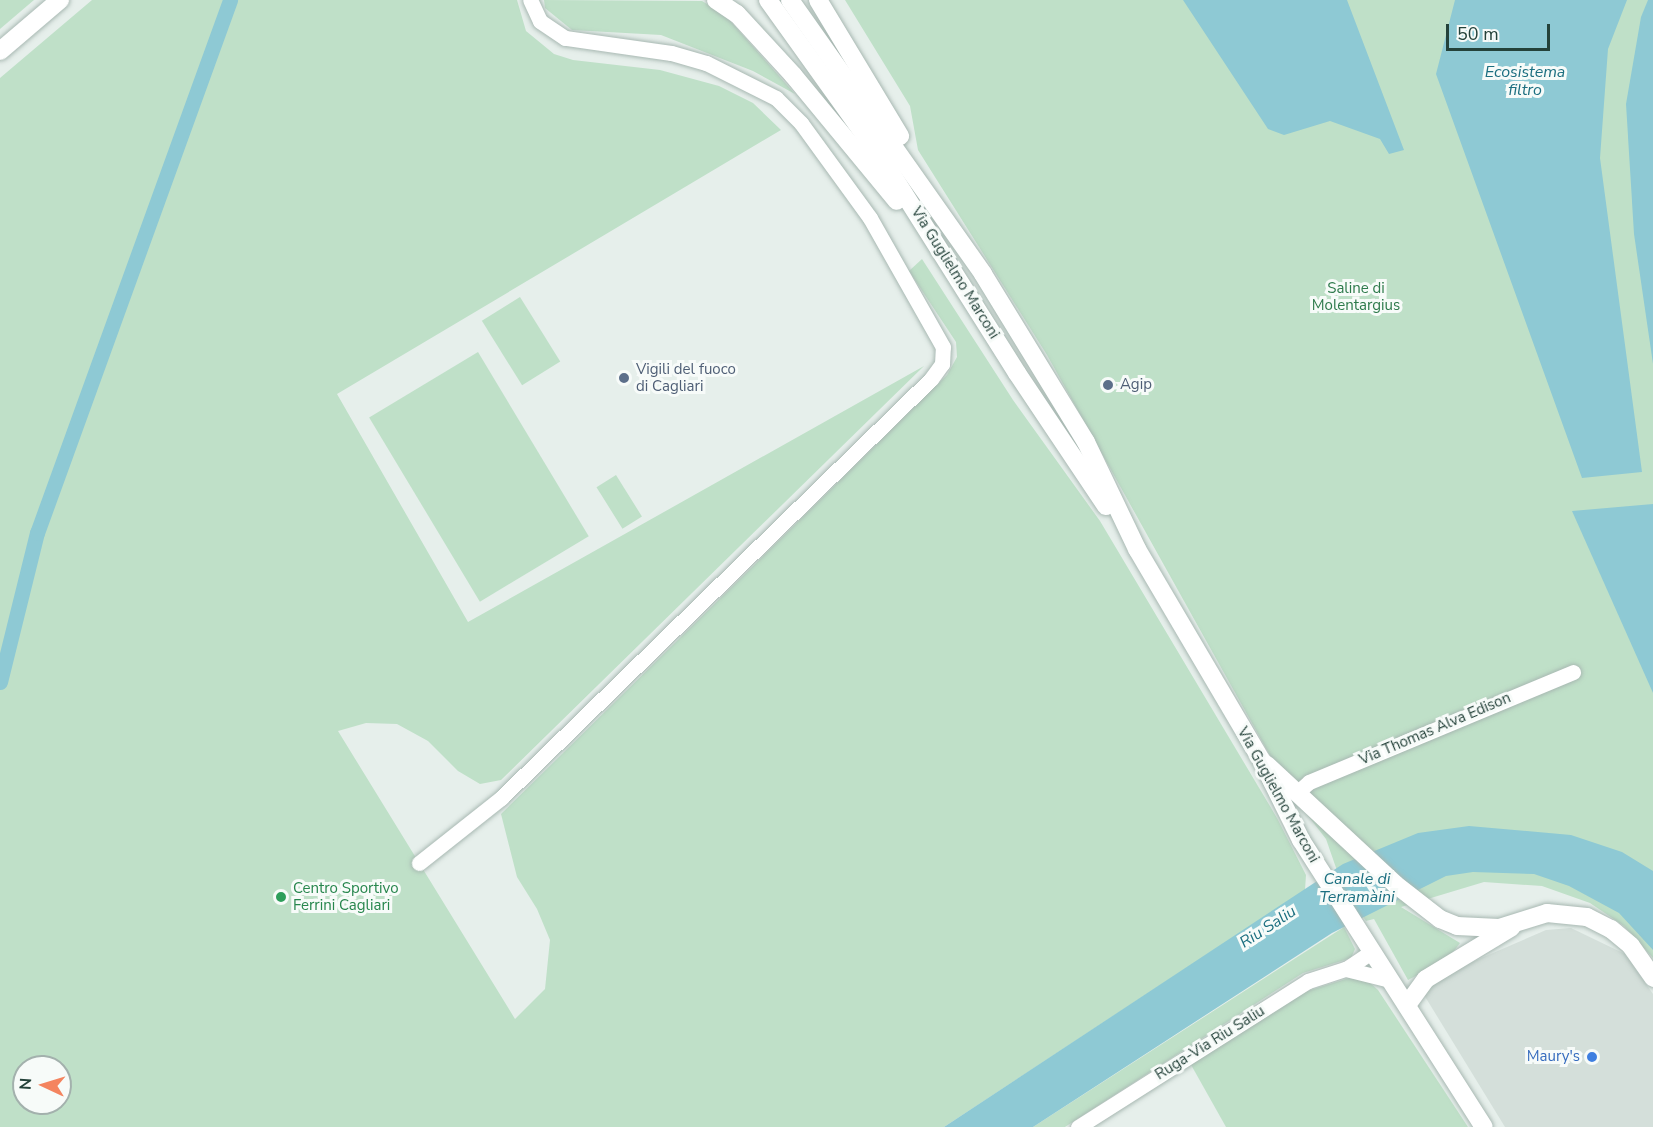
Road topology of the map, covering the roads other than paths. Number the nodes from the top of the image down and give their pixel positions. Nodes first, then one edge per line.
1 (60, 0) edge
2 (530, 0) edge
3 (716, 0) edge
4 (768, 0) edge
5 (818, 0) edge
6 (794, 6) edge
7 (0, 51) edge
8 (983, 274) junction
9 (1017, 373) junction
10 (1137, 549) junction
11 (1573, 672) dead end
12 (1262, 761) junction
13 (1299, 791) junction
14 (419, 863) dead end
15 (1516, 924) junction
16 (1368, 947) junction
17 (1346, 969) junction
18 (1653, 978) edge
19 (1390, 980) junction
20 (1407, 1005) junction
21 (1078, 1127) edge
22 (1484, 1127) edge

1 - 7 main road
2 - 14 street
3 - 9 main road
4 - 9 main road, Via Guglielmo Marconi
5 - 8 main road
6 - 8 main road, Via Guglielmo Marconi
8 - 10 main road, Via Guglielmo Marconi
9 - 10 main road, Via Guglielmo Marconi
10 - 12 main road, Via Guglielmo Marconi
11 - 13 street, Via Thomas Alva Edison
12 - 13 main road
12 - 16 main road, Via Guglielmo Marconi
13 - 15 main road
15 - 18 main road
15 - 20 main road
16 - 17 street, Ruga-Via Riu Saliu
16 - 19 main road, Via Guglielmo Marconi
17 - 19 street
17 - 21 street, Ruga-Via Riu Saliu
19 - 20 main road, Via Guglielmo Marconi
20 - 22 main road, Via Guglielmo Marconi

